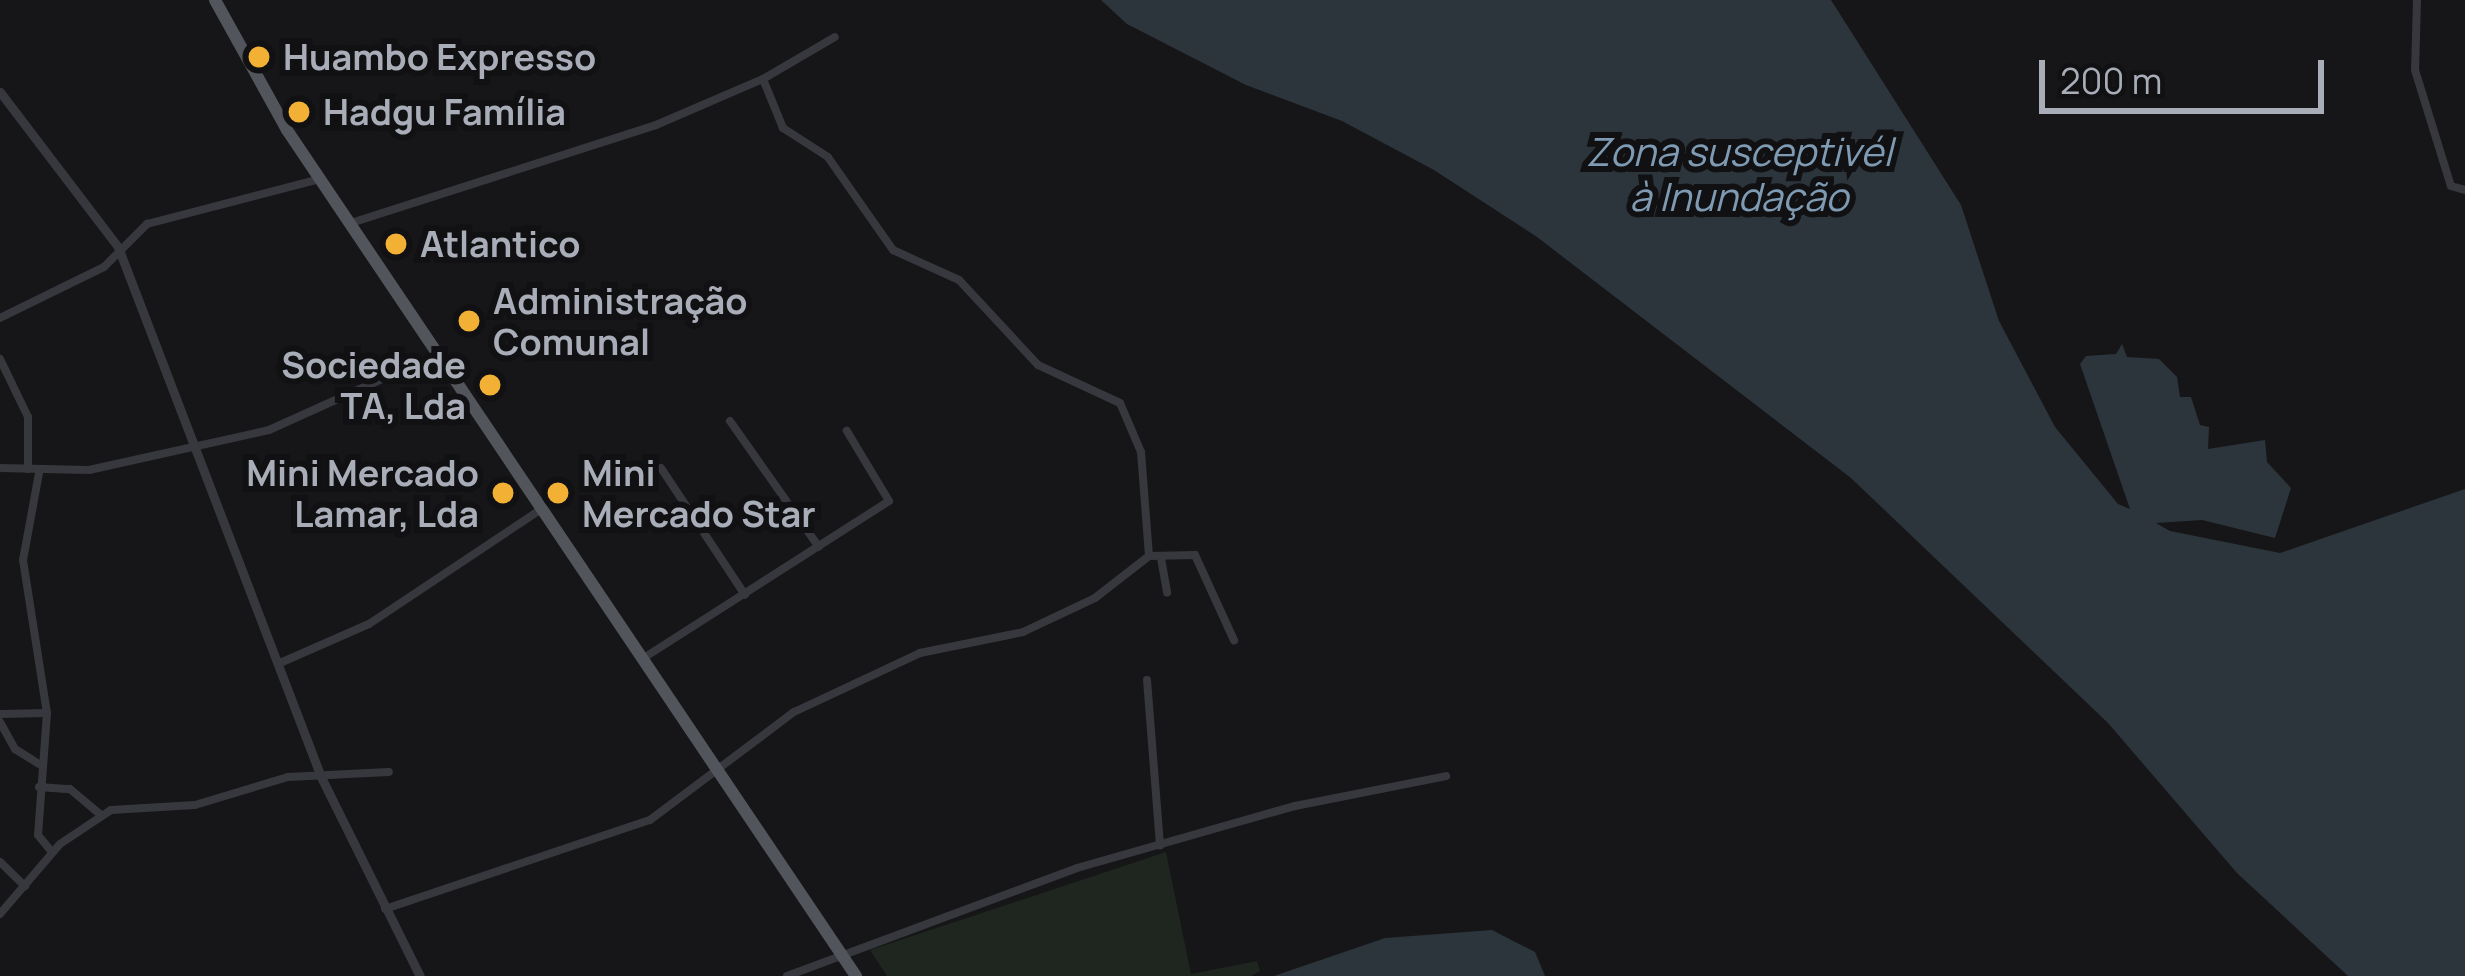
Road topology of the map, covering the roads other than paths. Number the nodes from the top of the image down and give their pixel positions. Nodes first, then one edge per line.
1 (215, 0) edge
2 (2417, 0) edge
3 (835, 37) dead end
4 (763, 80) junction
5 (0, 92) edge
6 (320, 179) junction
7 (2465, 190) edge
8 (351, 224) junction
9 (118, 247) junction
10 (0, 318) edge
11 (437, 354) junction
12 (0, 359) edge
13 (730, 421) dead end
14 (848, 431) dead end
15 (198, 446) junction
16 (661, 468) dead end
17 (0, 469) edge
18 (33, 471) junction
19 (540, 510) junction
20 (819, 547) junction
21 (1149, 556) junction
22 (1161, 558) junction
23 (1167, 592) dead end
24 (745, 595) junction
25 (1234, 640) dead end
26 (640, 660) junction
27 (280, 663) junction
28 (1147, 680) dead end
29 (47, 713) junction
30 (0, 718) edge
31 (39, 764) junction
32 (713, 768) junction
33 (389, 772) dead end
34 (1446, 776) dead end
35 (321, 777) junction
36 (39, 787) junction
37 (100, 814) junction
38 (1160, 845) junction
39 (52, 852) junction
40 (0, 862) edge
41 (25, 886) junction
42 (383, 909) junction
43 (0, 914) edge
44 (840, 952) junction
45 (416, 974) edge
46 (787, 976) edge
47 (856, 976) edge

1 - 6 main road
2 - 7 street
3 - 4 street
4 - 8 street
4 - 21 street
5 - 9 street
6 - 8 main road
6 - 9 street
8 - 11 main road
9 - 10 street
9 - 15 street
11 - 15 street
11 - 19 main road
12 - 18 street
13 - 20 street
14 - 20 street
15 - 18 street
15 - 27 street
16 - 24 street
17 - 18 street
18 - 29 street
19 - 26 main road
19 - 27 street
20 - 24 street
21 - 22 street
21 - 32 street
22 - 23 street
22 - 25 street
24 - 26 street
26 - 32 main road
27 - 35 street
28 - 38 street
29 - 30 street
29 - 31 street
30 - 31 street
31 - 36 street
32 - 42 street
32 - 44 main road
33 - 35 street
34 - 38 street
35 - 37 street
35 - 42 street
36 - 37 street
36 - 39 street
37 - 39 street
38 - 44 street
39 - 41 street
40 - 41 street
41 - 43 street
42 - 45 street
44 - 46 street
44 - 47 main road

